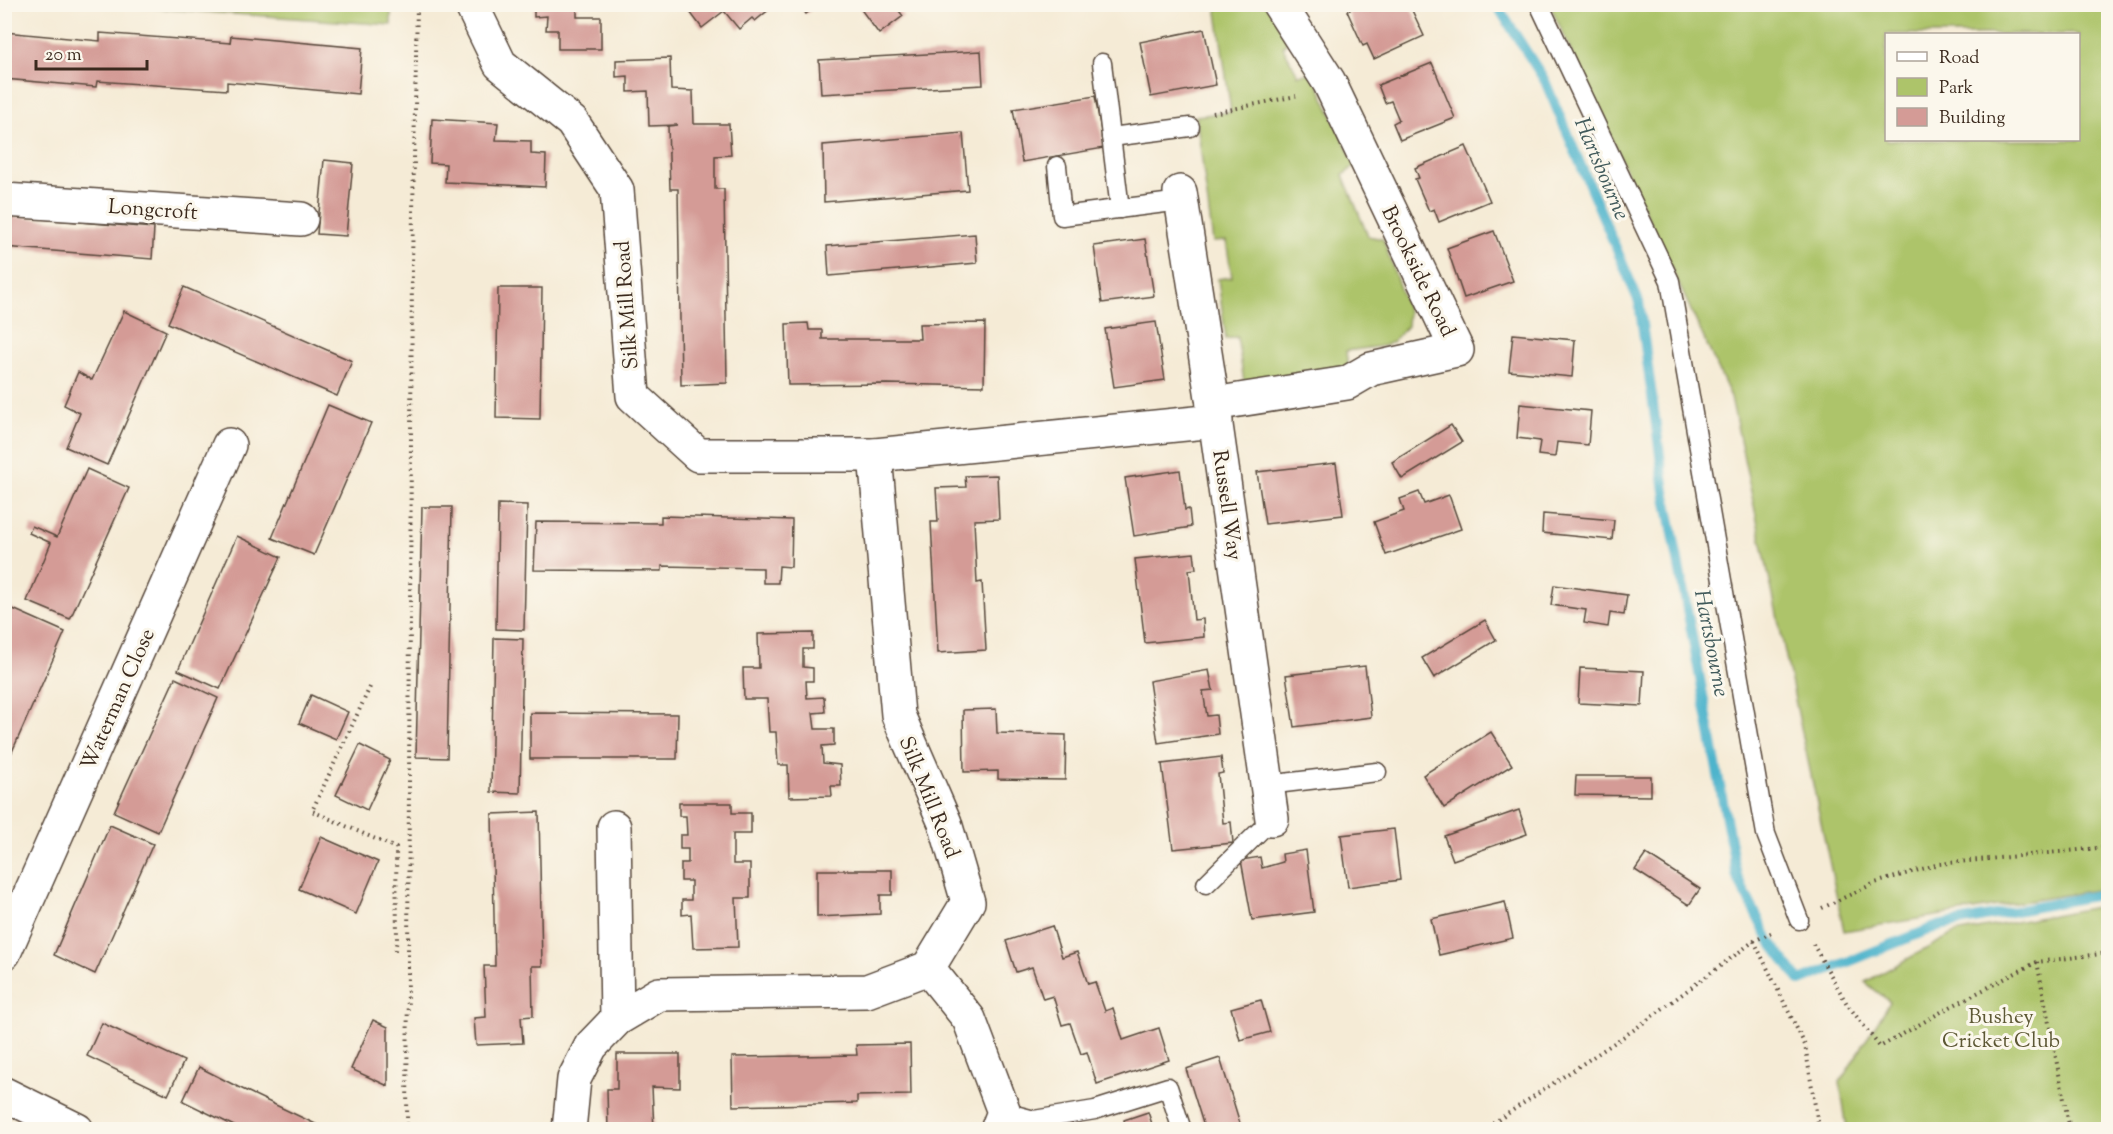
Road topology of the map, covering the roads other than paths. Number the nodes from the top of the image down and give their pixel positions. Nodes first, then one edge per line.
1 (471, 4) edge
2 (1279, 4) edge
3 (1539, 4) edge
4 (1102, 63) dead end
5 (1190, 128) road end
6 (1111, 137) junction
7 (1057, 166) dead end
8 (1180, 197) joint
9 (4, 200) edge
10 (1120, 209) junction
11 (300, 219) dead end
12 (1215, 413) junction
13 (229, 445) dead end
14 (875, 455) junction
15 (1377, 772) dead end
16 (1267, 785) junction
17 (1272, 819) joint
18 (614, 827) dead end
19 (1206, 884) dead end
20 (1799, 920) road end
21 (4, 953) edge
22 (928, 968) junction
23 (617, 1018) junction
24 (4, 1095) edge
25 (1000, 1121) edge
26 (77, 1130) edge
27 (569, 1130) edge
28 (1182, 1130) edge

1 - 14 street, Silk Mill Road
2 - 12 street, Brookside Road
3 - 20 lane
4 - 6 lane
5 - 6 lane
6 - 10 lane
7 - 10 lane
8 - 10 lane
8 - 12 street, Russell Way
9 - 11 street, Longcroft
12 - 14 street, Silk Mill Road
12 - 16 street, Russell Way
13 - 21 street, Waterman Close
14 - 22 street, Silk Mill Road
15 - 16 lane
16 - 17 street, Russell Way
17 - 19 lane
18 - 23 street
22 - 23 street
22 - 25 street
23 - 27 street
24 - 26 street
25 - 28 lane

